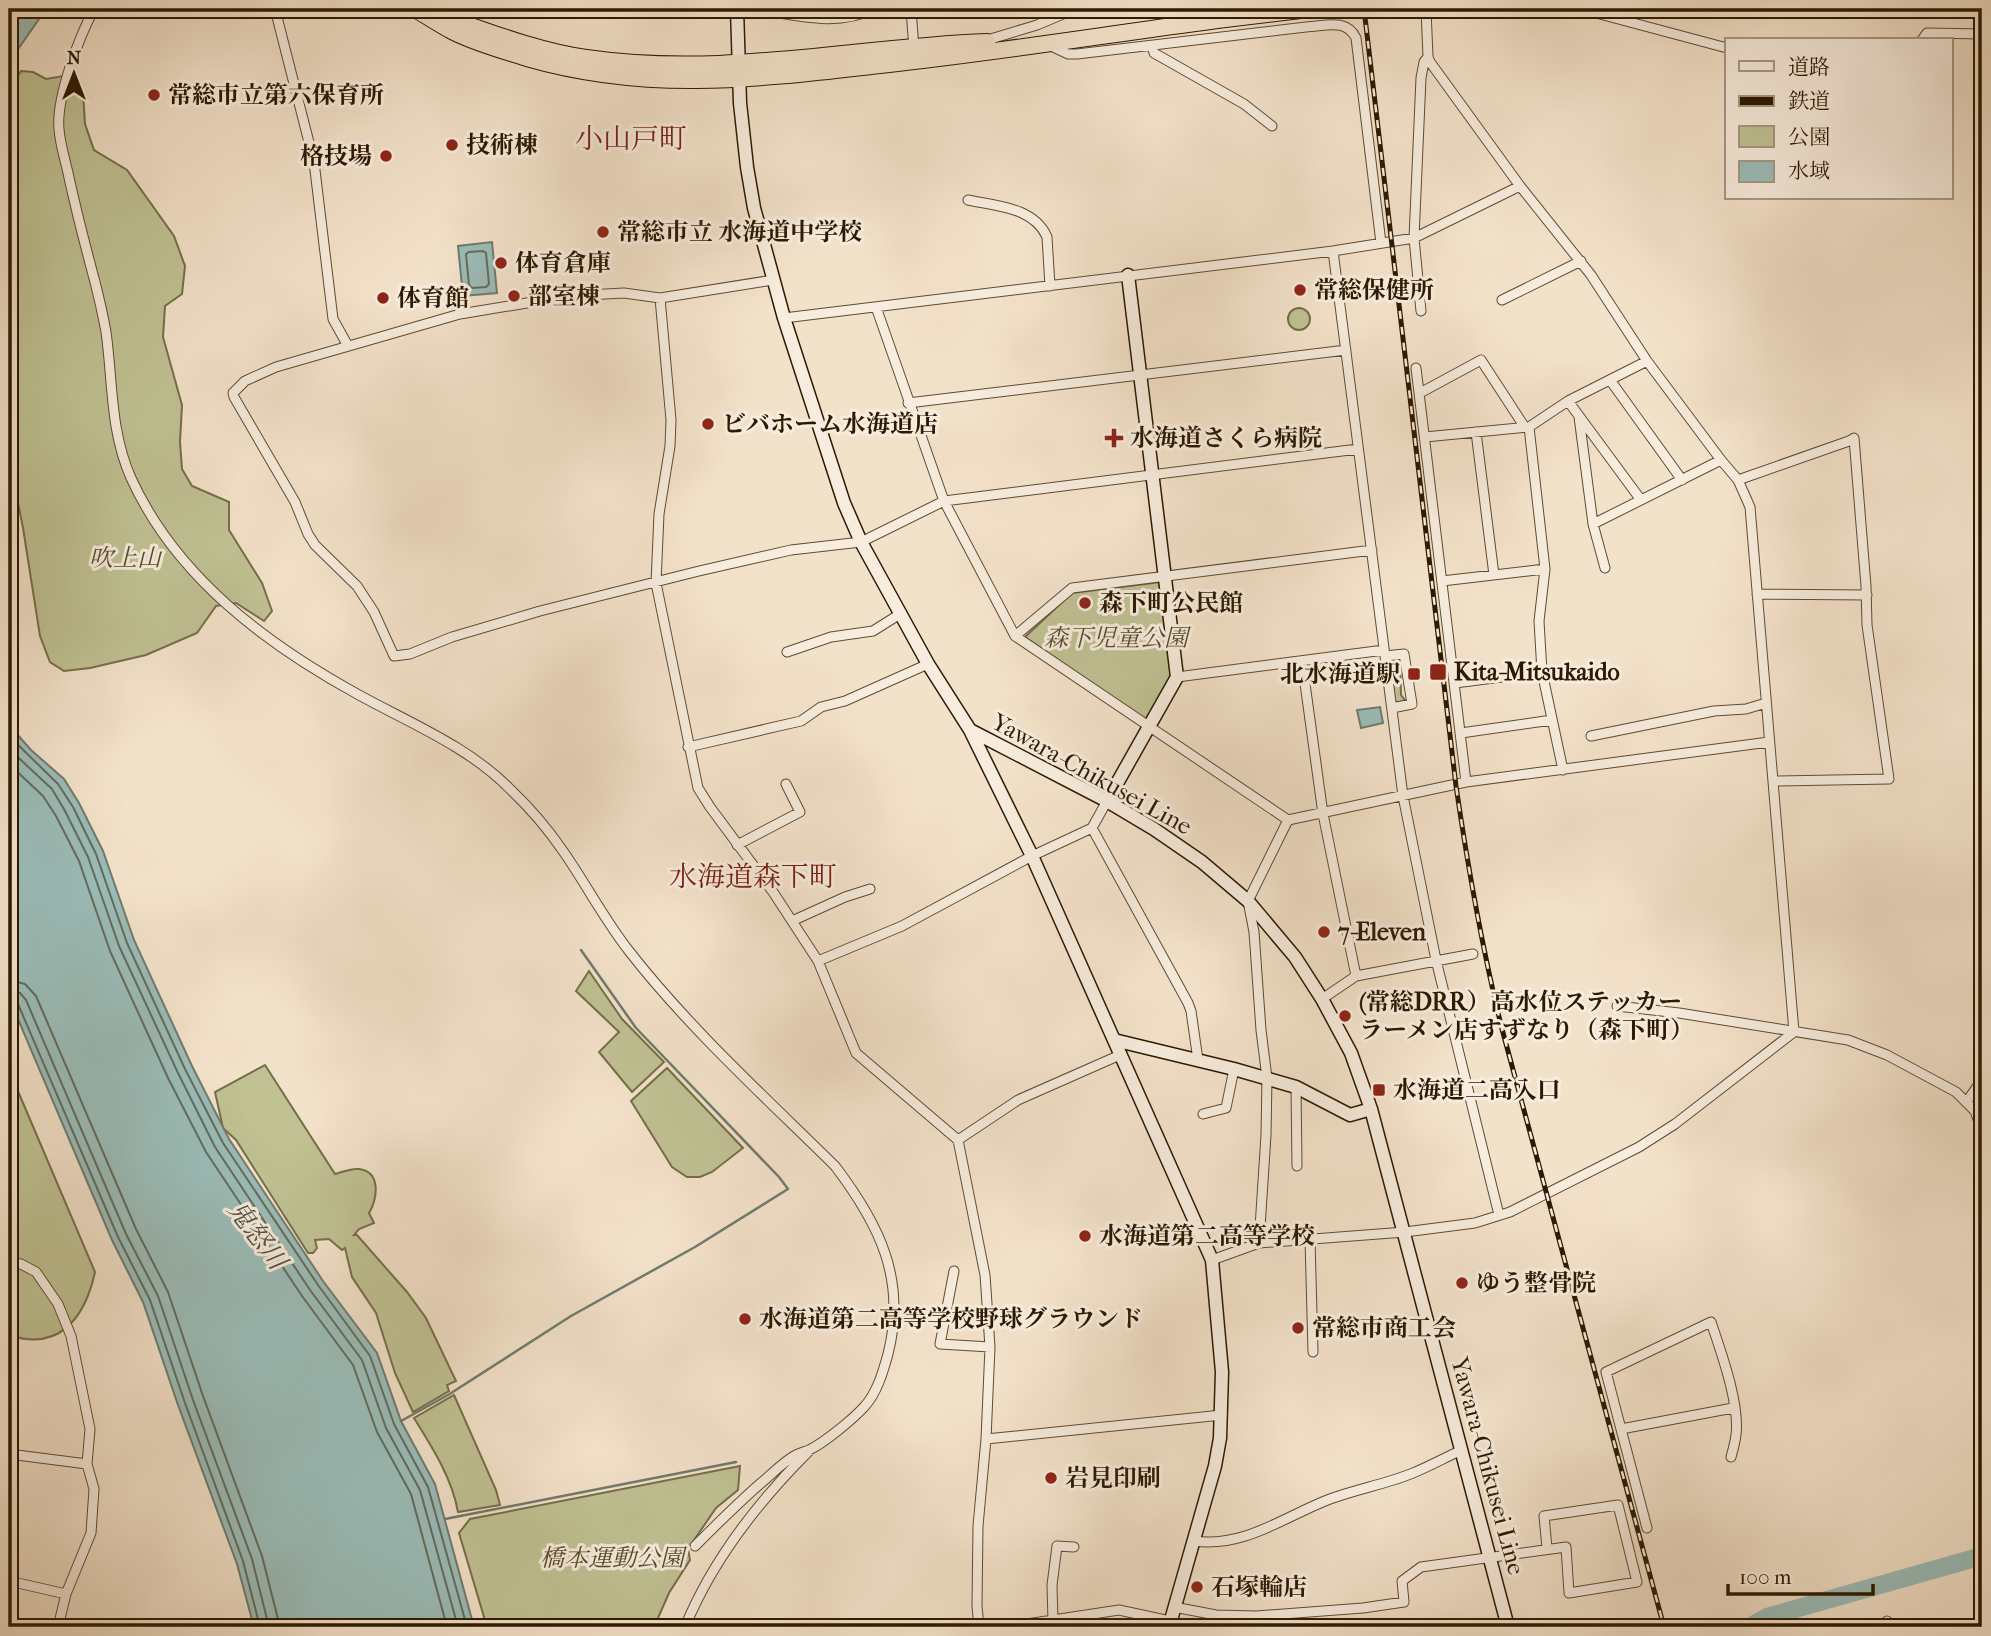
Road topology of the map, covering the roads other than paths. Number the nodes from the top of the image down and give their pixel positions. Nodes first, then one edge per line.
1 (94, 9) edge
2 (280, 9) edge
3 (415, 9) edge
4 (421, 9) edge
5 (737, 9) edge
6 (753, 9) edge
7 (873, 9) edge
8 (911, 9) edge
9 (1084, 9) edge
10 (1306, 9) edge
11 (1453, 9) edge
12 (1581, 9) edge
13 (1426, 11) edge
14 (842, 13) edge
15 (1306, 27) junction
16 (1982, 34) edge
17 (1923, 38) edge
18 (1069, 40) junction
19 (971, 43) junction
20 (1044, 43) junction
21 (1152, 46) junction
22 (1725, 47) edge
23 (914, 54) junction
24 (1427, 57) junction
25 (740, 72) junction
26 (1272, 126) dead end
27 (1520, 186) junction
28 (968, 200) dead end
29 (1413, 238) junction
30 (1381, 243) junction
31 (1333, 251) junction
32 (1581, 261) junction
33 (1128, 275) junction
34 (773, 280) junction
35 (1050, 286) junction
36 (660, 298) junction
37 (1502, 300) dead end
38 (876, 307) junction
39 (1420, 311) dead end
40 (784, 318) junction
41 (348, 346) junction
42 (1346, 350) junction
43 (1647, 361) junction
44 (1416, 368) dead end
45 (1139, 376) junction
46 (1610, 380) junction
47 (1420, 393) junction
48 (1568, 401) junction
49 (908, 403) junction
50 (1579, 418) junction
51 (1526, 426) junction
52 (1476, 432) junction
53 (1425, 437) junction
54 (1358, 449) junction
55 (1721, 460) junction
56 (1153, 474) junction
57 (1682, 480) junction
58 (1738, 480) junction
59 (1641, 500) junction
60 (944, 501) junction
61 (1593, 524) junction
62 (861, 542) junction
63 (1372, 550) junction
64 (1605, 568) dead end
65 (1545, 569) junction
66 (1494, 575) junction
67 (1166, 577) junction
68 (1442, 581) junction
69 (656, 583) junction
70 (1757, 594) junction
71 (1867, 595) junction
72 (900, 614) junction
73 (1014, 636) junction
74 (787, 652) dead end
75 (1385, 653) junction
76 (1303, 662) junction
77 (929, 664) junction
78 (1542, 672) junction
79 (1177, 677) junction
80 (1455, 683) junction
81 (1766, 703) junction
82 (1392, 708) junction
83 (1552, 720) junction
84 (1151, 726) junction
85 (970, 730) junction
86 (1461, 733) junction
87 (1591, 736) dead end
88 (1769, 741) junction
89 (688, 747) junction
90 (1563, 769) junction
91 (1773, 781) junction
92 (1466, 782) junction
93 (786, 784) dead end
94 (1403, 796) junction
95 (1107, 801) junction
96 (1323, 814) junction
97 (1288, 820) junction
98 (1092, 828) junction
99 (737, 845) junction
100 (1032, 856) junction
101 (870, 889) dead end
102 (1248, 901) junction
103 (792, 921) junction
104 (1473, 954) dead end
105 (1436, 960) junction
106 (818, 961) junction
107 (1356, 976) junction
108 (1322, 999) junction
109 (1617, 1006) dead end
110 (1794, 1032) junction
111 (1114, 1040) junction
112 (1120, 1055) junction
113 (1198, 1060) junction
114 (1234, 1069) junction
115 (1267, 1078) junction
116 (1982, 1080) edge
117 (1296, 1087) junction
118 (1966, 1101) junction
119 (1371, 1110) junction
120 (1203, 1114) dead end
121 (1982, 1130) edge
122 (958, 1140) junction
123 (1297, 1166) dead end
124 (1982, 1198) edge
125 (1982, 1213) edge
126 (1500, 1215) junction
127 (1405, 1232) junction
128 (1310, 1239) junction
129 (1259, 1243) junction
130 (1212, 1260) junction
131 (9, 1263) edge
132 (954, 1271) dead end
133 (990, 1347) junction
134 (1313, 1352) dead end
135 (1734, 1408) junction
136 (1222, 1415) junction
137 (1621, 1429) junction
138 (986, 1439) junction
139 (810, 1450) junction
140 (1462, 1450) junction
141 (9, 1454) edge
142 (1731, 1457) dead end
143 (87, 1464) junction
144 (1647, 1528) dead end
145 (1194, 1541) junction
146 (695, 1546) dead end
147 (1074, 1547) dead end
148 (1547, 1548) junction
149 (1489, 1556) junction
150 (9, 1581) edge
151 (66, 1594) junction
152 (1174, 1607) junction
153 (1054, 1621) junction
154 (1169, 1624) edge
155 (58, 1627) edge
156 (685, 1627) edge
157 (979, 1627) edge
158 (1007, 1627) edge
159 (1508, 1627) edge

1 - 139 street
2 - 41 street
3 - 25 highway
4 - 25 highway
5 - 25 main road, Yawara-Chikusei Line
6 - 14 street
7 - 14 street
8 - 23 street
9 - 19 street
10 - 15 street
10 - 18 highway, bridge
11 - 13 street
12 - 22 street
13 - 24 street
15 - 21 street
15 - 30 street
16 - 17 street
18 - 19 highway
18 - 20 highway
19 - 23 highway
20 - 21 street
20 - 23 highway
21 - 26 street
23 - 25 highway
24 - 27 street
24 - 29 street
25 - 34 main road, Yawara-Chikusei Line
27 - 29 street
27 - 32 street
28 - 35 street
29 - 30 street
29 - 39 street
30 - 31 street
31 - 33 street
31 - 42 street
32 - 37 street
32 - 43 street
33 - 35 street
33 - 45 main road
34 - 36 street
34 - 40 main road, Yawara-Chikusei Line
35 - 38 street
36 - 41 street
36 - 69 street
38 - 40 street
38 - 49 street
40 - 62 main road, Yawara-Chikusei Line
41 - 69 street
42 - 45 street
42 - 54 street
43 - 46 street
43 - 55 street
44 - 47 street
45 - 49 street
45 - 56 main road
46 - 48 street
46 - 57 street
47 - 51 street
47 - 53 street
48 - 50 street
48 - 51 street
49 - 60 street
50 - 59 street
50 - 61 street
51 - 52 street
51 - 65 street
52 - 53 street
52 - 66 street
53 - 68 street
54 - 56 street
54 - 63 street
55 - 57 street
55 - 58 street
56 - 60 street
56 - 67 main road
57 - 59 street
58 - 70 street
58 - 71 street
59 - 61 street
60 - 62 street
60 - 73 street
61 - 64 street
62 - 69 street
62 - 72 main road, Yawara-Chikusei Line
63 - 67 street
63 - 75 street
65 - 66 street
65 - 78 street
66 - 68 street
67 - 73 street
67 - 79 main road
68 - 80 street
69 - 89 street
70 - 71 street
70 - 81 street
71 - 91 street
72 - 74 street
72 - 77 main road, Yawara-Chikusei Line
73 - 84 street
75 - 76 street
75 - 82 street
75 - 82 street
76 - 79 street
76 - 96 street
77 - 85 main road, Yawara-Chikusei Line
77 - 89 street
78 - 80 street
78 - 83 street
79 - 84 main road
80 - 86 street
81 - 87 street
81 - 88 street
82 - 94 street
83 - 86 street
83 - 90 street
84 - 95 main road
84 - 97 street
85 - 95 main road, Yawara-Chikusei Line
85 - 100 main road
86 - 92 street
88 - 90 street
88 - 91 street
89 - 99 street
90 - 92 street
91 - 110 street
92 - 94 street
93 - 99 street
94 - 96 street
94 - 105 street
95 - 98 street
95 - 102 main road, Yawara-Chikusei Line
96 - 97 street
96 - 107 street
97 - 102 street
98 - 100 street
98 - 113 street
99 - 103 street
100 - 106 street
100 - 111 main road
101 - 103 street
102 - 108 main road, Yawara-Chikusei Line
102 - 115 street
103 - 106 street
104 - 105 street
105 - 107 street
105 - 126 street
106 - 122 street
107 - 108 street
108 - 119 main road, Yawara-Chikusei Line
109 - 110 street
110 - 118 street
110 - 126 street
111 - 112 main road
111 - 113 main road
112 - 122 street
112 - 130 main road
113 - 114 main road
114 - 115 main road
114 - 120 street
115 - 117 main road
115 - 129 street
116 - 118 street
117 - 119 main road
117 - 123 street
118 - 121 street
119 - 127 main road, Yawara-Chikusei Line
122 - 133 street
124 - 125 street
126 - 127 street
127 - 128 street
127 - 140 main road, Yawara-Chikusei Line
128 - 129 street
128 - 134 street
129 - 130 street
130 - 136 main road
131 - 143 street
132 - 133 street
133 - 138 street
135 - 137 street
135 - 137 street
135 - 142 street
136 - 138 street
136 - 145 main road
137 - 144 street
138 - 157 street
139 - 146 street
139 - 156 street
140 - 145 street
140 - 149 main road, Yawara-Chikusei Line
141 - 143 street
143 - 151 street
145 - 152 main road
147 - 153 street
148 - 148 street
148 - 149 street
149 - 152 street
149 - 159 main road, Yawara-Chikusei Line
150 - 151 street
151 - 155 street
152 - 154 main road
153 - 154 street
153 - 158 street

